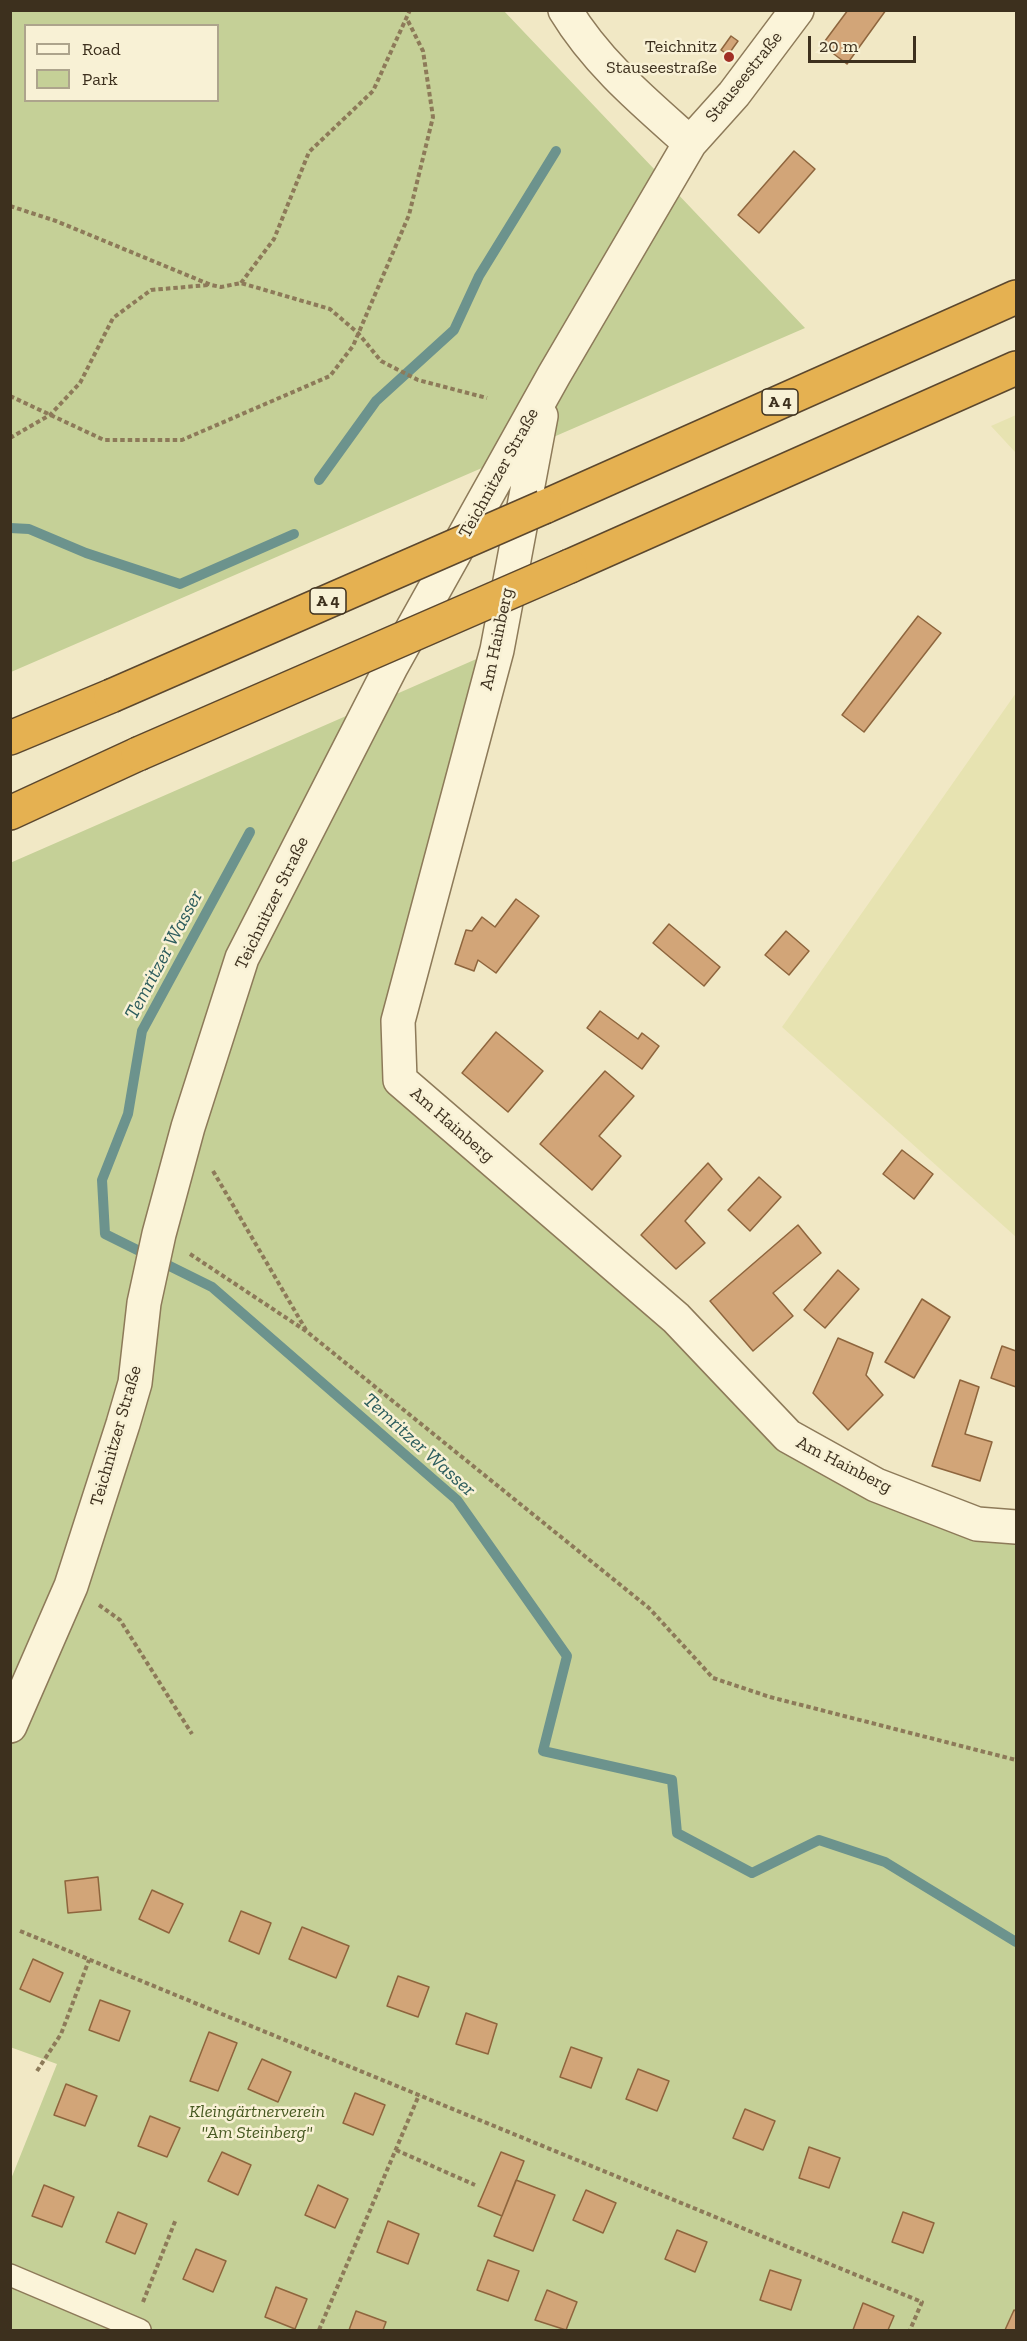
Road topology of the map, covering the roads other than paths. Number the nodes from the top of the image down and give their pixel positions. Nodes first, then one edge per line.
1 (565, 10) edge
2 (797, 10) edge
3 (690, 143) junction
4 (1017, 297) edge
5 (1017, 368) edge
6 (547, 387) junction
7 (10, 738) edge
8 (10, 813) edge
9 (1017, 1527) edge
10 (10, 1726) edge
11 (10, 2275) edge
12 (136, 2329) edge

1 - 3 street
2 - 3 street, Stauseestraße
3 - 6 street, Teichnitzer Straße
4 - 7 highway, A 4, bridge
5 - 8 highway, bridge
6 - 9 street, Am Hainberg
6 - 10 street, Teichnitzer Straße
11 - 12 lane

